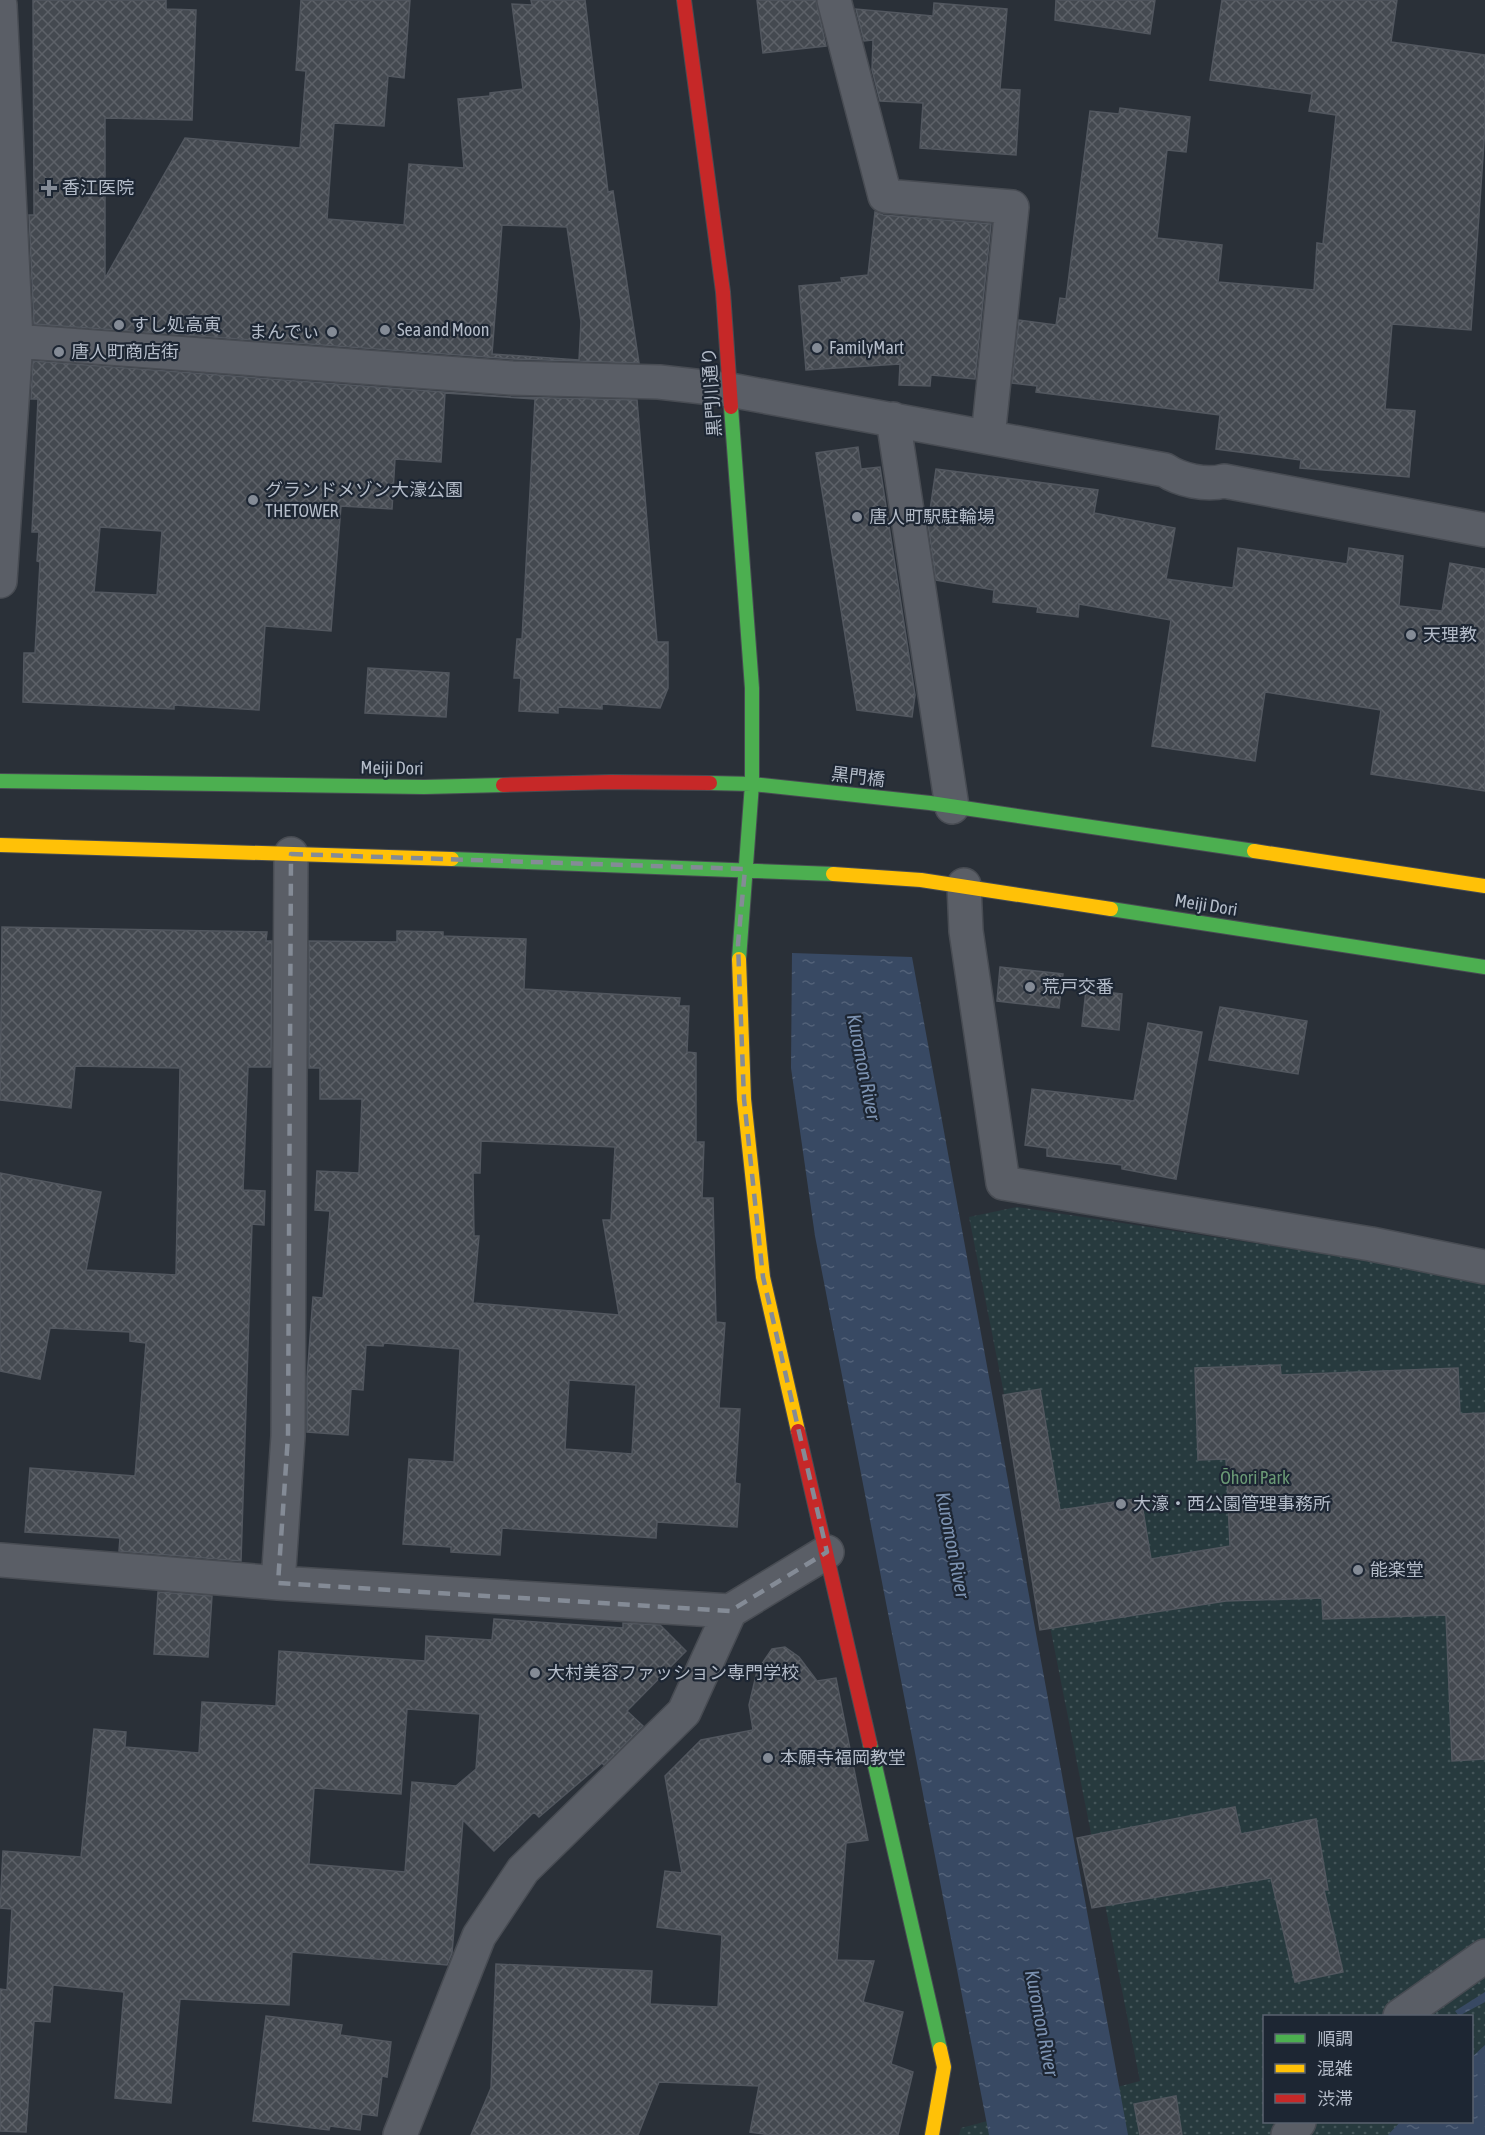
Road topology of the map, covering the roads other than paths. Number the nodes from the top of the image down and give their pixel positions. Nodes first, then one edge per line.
1 (684, 0) edge
2 (834, 0) edge
3 (0, 5) edge
4 (8, 340) edge
5 (730, 390) junction
6 (893, 419) junction
7 (988, 437) junction
8 (1485, 530) edge
9 (0, 581) edge
10 (0, 781) edge
11 (752, 784) junction
12 (783, 786) joint
13 (941, 805) junction
14 (0, 845) edge
15 (291, 854) junction
16 (745, 869) junction
17 (963, 885) junction
18 (1485, 886) edge
19 (1485, 967) edge
20 (1485, 1267) edge
21 (828, 1552) junction
22 (0, 1560) edge
23 (278, 1583) junction
24 (730, 1611) junction
25 (1485, 1956) edge
26 (1401, 2015) edge
27 (1297, 2123) edge
28 (400, 2135) edge
29 (932, 2135) edge
30 (1288, 2135) edge

1 - 5 street, 黒門川通り
2 - 7 street
3 - 4 street
4 - 5 street
4 - 9 street
5 - 6 street
5 - 11 street, 黒門川通り
6 - 7 street
6 - 13 street
7 - 8 street
10 - 11 street, Meiji Dori
11 - 12 street, Meiji Dori
11 - 16 street, 黒門川通り
12 - 13 street, 黒門橋
13 - 18 street
14 - 15 street
15 - 16 street
15 - 23 street
16 - 17 street, Meiji Dori
16 - 21 street, 黒門川通り
17 - 19 street, Meiji Dori
17 - 20 street
21 - 24 street
21 - 29 street, 黒門川通り
22 - 23 street
23 - 24 street
24 - 28 street
25 - 26 street
27 - 30 street

